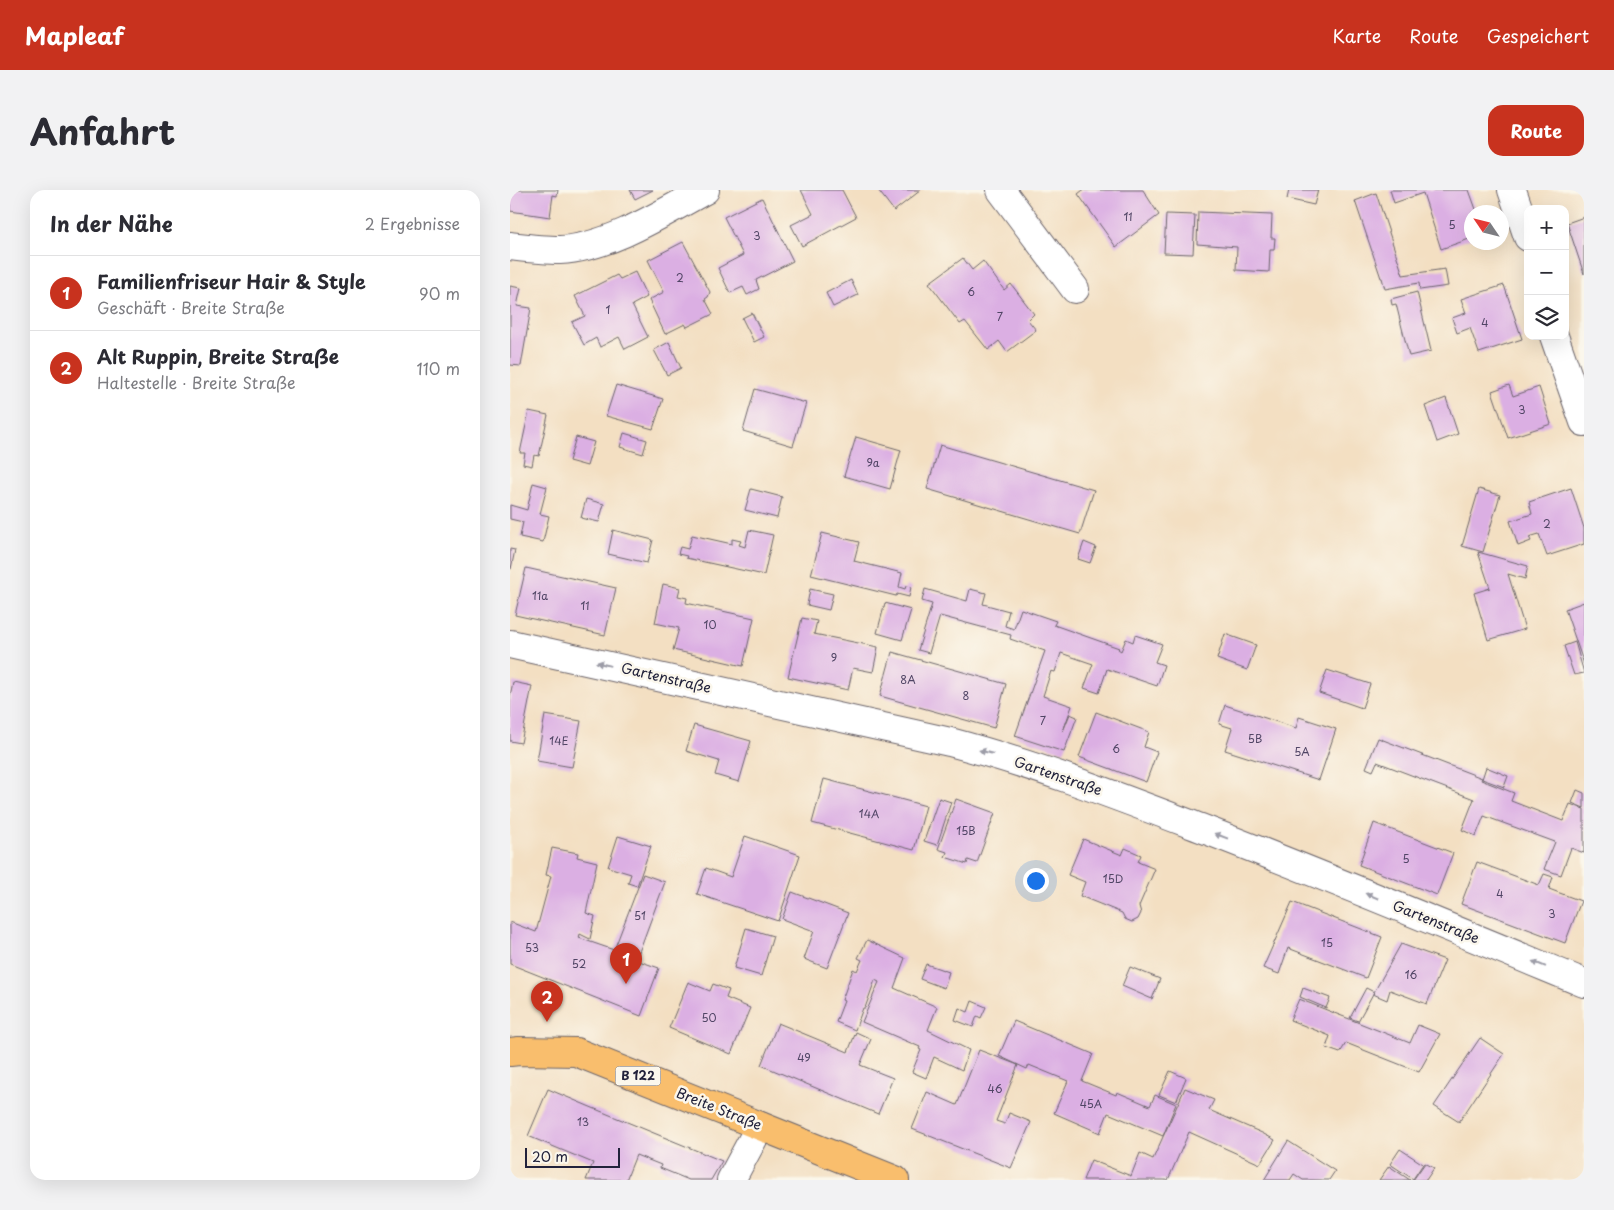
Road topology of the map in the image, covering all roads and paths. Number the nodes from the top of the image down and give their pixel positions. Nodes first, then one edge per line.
1 (705, 190) edge
2 (1001, 190) edge
3 (1512, 190) edge
4 (1524, 225) edge
5 (510, 246) edge
6 (1075, 289) dead end
7 (1555, 340) edge
8 (1584, 422) edge
9 (510, 644) edge
10 (1584, 982) edge
11 (510, 1052) edge
12 (760, 1126) junction
13 (731, 1180) edge
14 (896, 1180) edge

1 - 5 street
2 - 6 street
3 - 4 street
7 - 8 street
10 -> 9 street, Gartenstraße
11 - 12 main road, Breite Straße / B 122
12 - 13 street
12 - 14 main road, Breite Straße / B 122

